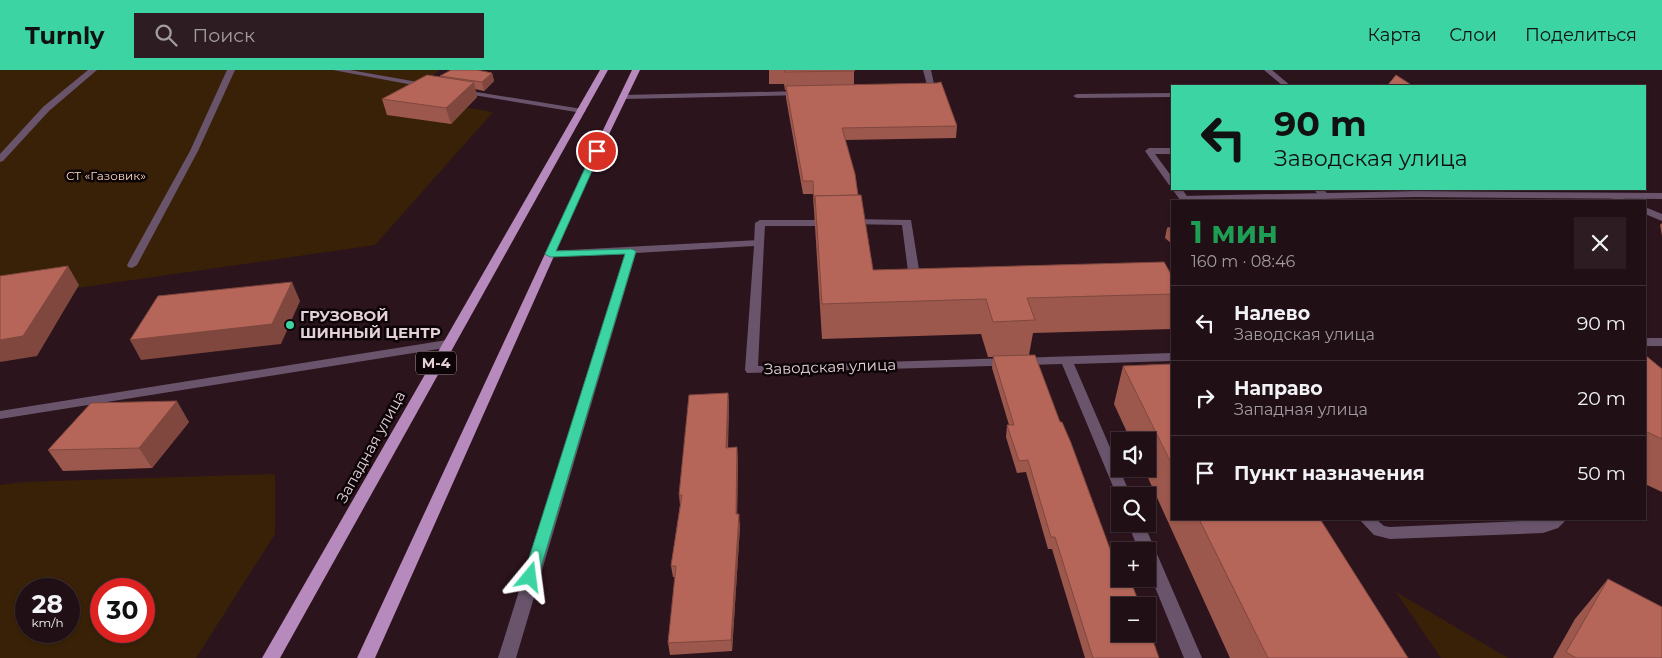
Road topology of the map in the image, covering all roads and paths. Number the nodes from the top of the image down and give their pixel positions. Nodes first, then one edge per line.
1 (93, 70) edge
2 (231, 70) edge
3 (337, 70) edge
4 (604, 70) edge
5 (636, 70) edge
6 (927, 70) edge
7 (1268, 70) edge
8 (1286, 85) edge
9 (440, 87) edge
10 (449, 89) edge
11 (914, 91) edge
12 (807, 93) edge
13 (1171, 95) edge
14 (1077, 96) dead end
15 (623, 97) junction
16 (582, 111) junction
17 (1171, 151) edge
18 (0, 159) edge
19 (1171, 182) edge
20 (1178, 190) edge
21 (1413, 191) edge
22 (1322, 192) edge
23 (1662, 196) edge
24 (1615, 197) junction
25 (1247, 199) edge
26 (1622, 200) edge
27 (1646, 210) edge
28 (1662, 218) edge
29 (759, 243) junction
30 (631, 251) junction
31 (550, 254) junction
32 (132, 265) dead end
33 (935, 279) edge
34 (1646, 342) edge
35 (1662, 342) edge
36 (447, 344) junction
37 (1171, 357) edge
38 (1066, 360) junction
39 (0, 415) edge
40 (1120, 487) edge
41 (1368, 520) edge
42 (1558, 520) edge
43 (1156, 572) edge
44 (271, 658) edge
45 (366, 658) edge
46 (508, 658) edge
47 (1193, 658) edge

1 - 18 street
2 - 32 street
3 - 9 street
4 - 16 main road, Западная улица / М-4
5 - 15 main road
6 - 11 street
7 - 8 street
10 - 16 street
12 - 15 street
13 - 14 street
15 - 31 main road
16 - 36 main road, Западная улица / М-4
17 - 19 street
20 - 25 street
21 - 22 street
21 - 24 street
22 - 25 street
23 - 24 street
24 - 26 street
27 - 28 street
29 - 30 street
29 - 33 street
29 - 38 street, Заводская улица
30 - 31 street
30 - 46 street
31 - 45 main road
34 - 35 street
36 - 39 street
36 - 44 main road, Западная улица / М-4
37 - 38 street, Заводская улица
38 - 40 street
41 - 42 street
43 - 47 street

